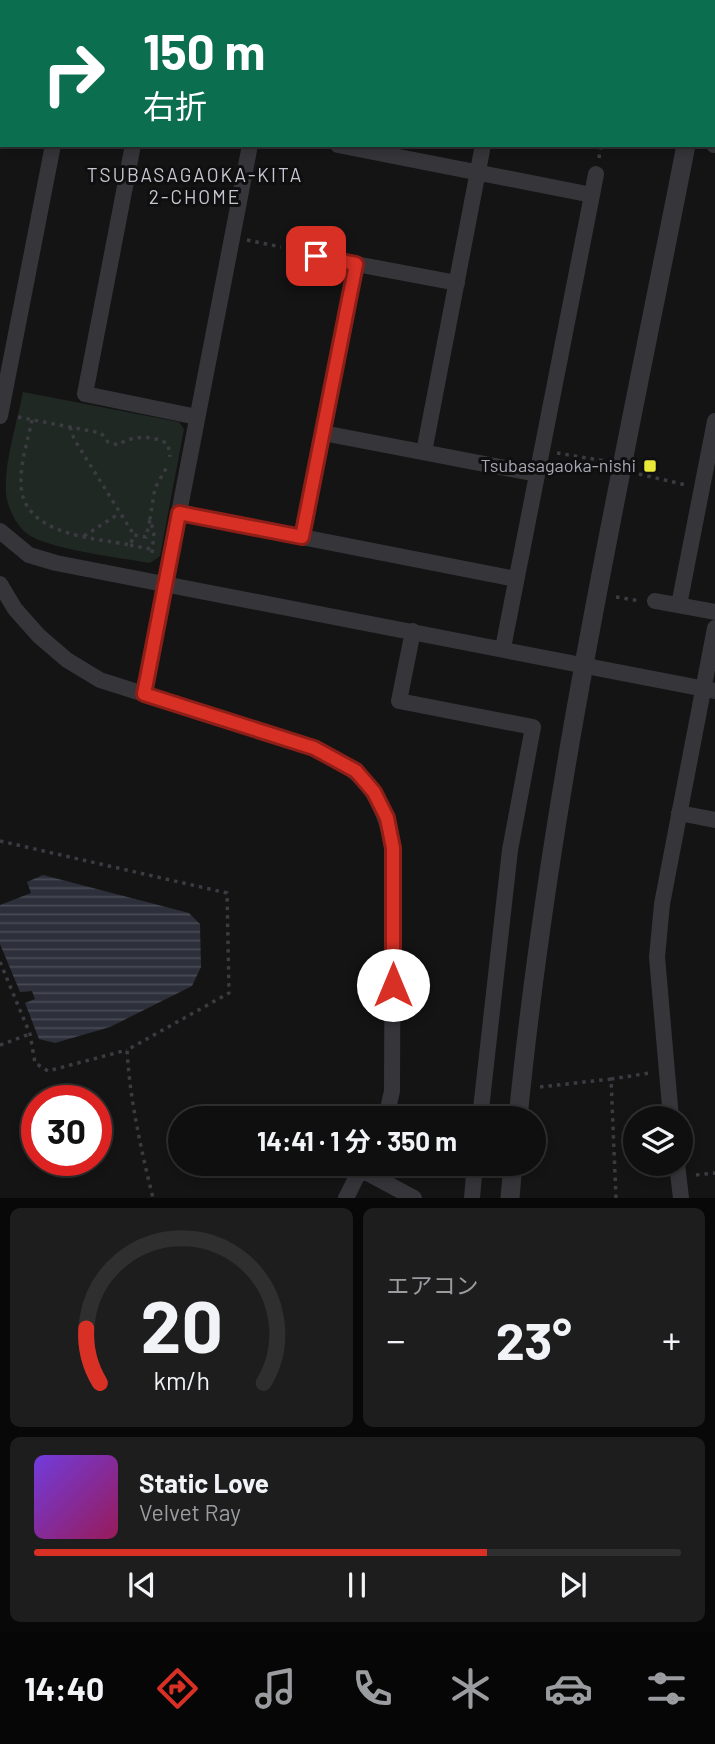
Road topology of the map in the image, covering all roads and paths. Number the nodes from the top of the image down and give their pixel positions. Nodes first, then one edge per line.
1 (53, 147) edge
2 (134, 147) edge
3 (250, 147) edge
4 (348, 147) edge
5 (483, 147) edge
6 (686, 147) edge
7 (478, 173) junction
8 (596, 174) dead end
9 (592, 195) junction
10 (233, 238) junction
11 (296, 252) joint
12 (356, 264) junction
13 (457, 283) junction
14 (0, 415) edge
15 (197, 417) junction
16 (32, 420) junction
17 (715, 421) edge
18 (71, 427) junction
19 (323, 433) junction
20 (542, 450) junction
21 (424, 452) junction
22 (623, 468) junction
23 (537, 474) junction
24 (702, 488) junction
25 (120, 513) junction
26 (179, 513) junction
27 (150, 519) junction
28 (0, 531) edge
29 (134, 535) junction
30 (84, 536) junction
31 (302, 537) junction
32 (131, 545) junction
33 (150, 549) junction
34 (516, 579) junction
35 (0, 584) edge
36 (165, 584) junction
37 (598, 593) junction
38 (655, 601) joint
39 (679, 605) junction
40 (715, 612) edge
41 (715, 628) edge
42 (413, 631) junction
43 (503, 648) junction
44 (584, 664) junction
45 (709, 690) edge
46 (144, 694) junction
47 (679, 813) junction
48 (715, 820) edge
49 (0, 841) edge
50 (0, 962) edge
51 (30, 1034) junction
52 (0, 1045) edge
53 (127, 1050) junction
54 (665, 1070) junction
55 (611, 1079) junction
56 (520, 1089) junction
57 (389, 1106) edge
58 (481, 1106) edge
59 (519, 1106) edge
60 (670, 1106) edge
61 (357, 1176) edge
62 (377, 1176) edge
63 (474, 1176) edge
64 (512, 1176) edge
65 (678, 1176) edge
66 (153, 1198) edge
67 (346, 1198) edge
68 (414, 1198) edge
69 (472, 1198) edge
70 (510, 1198) edge
71 (616, 1198) edge
72 (681, 1198) edge

1 - 14 street
2 - 15 street
3 - 10 street
4 - 7 street
5 - 7 street
6 - 22 street
7 - 9 street
7 - 13 street
8 - 9 street
9 - 20 street
10 - 11 path
10 - 15 street
11 - 12 street
12 - 13 street
12 - 19 street
13 - 21 street
14 - 16 path
15 - 26 street
16 - 18 path
16 - 30 path
17 - 24 street
18 - 25 path
18 - 27 path
19 - 21 street
19 - 31 street
20 - 22 path
20 - 23 street
21 - 23 street
22 - 24 path
22 - 37 street
23 - 34 street
24 - 39 street
25 - 29 path
25 - 30 path
26 - 31 street
26 - 36 street
27 - 29 path
27 - 33 path
28 - 36 street
29 - 32 path
30 - 32 path
31 - 34 street
32 - 33 path
33 - 36 path
34 - 43 street
35 - 46 street
36 - 42 street
36 - 46 street
37 - 38 path
37 - 44 street
38 - 39 street
39 - 40 street
41 - 45 street
42 - 43 street
42 - 58 street
43 - 44 street
44 - 45 street
44 - 56 street
45 - 47 street
46 - 57 street
47 - 48 street
47 - 54 street
49 - 53 path
50 - 51 path
51 - 52 path
51 - 53 path
53 - 66 path
54 - 55 path
54 - 60 street
55 - 56 path
55 - 71 path
56 - 59 street
61 - 67 street
62 - 68 street
63 - 69 street
64 - 70 street
65 - 72 street

